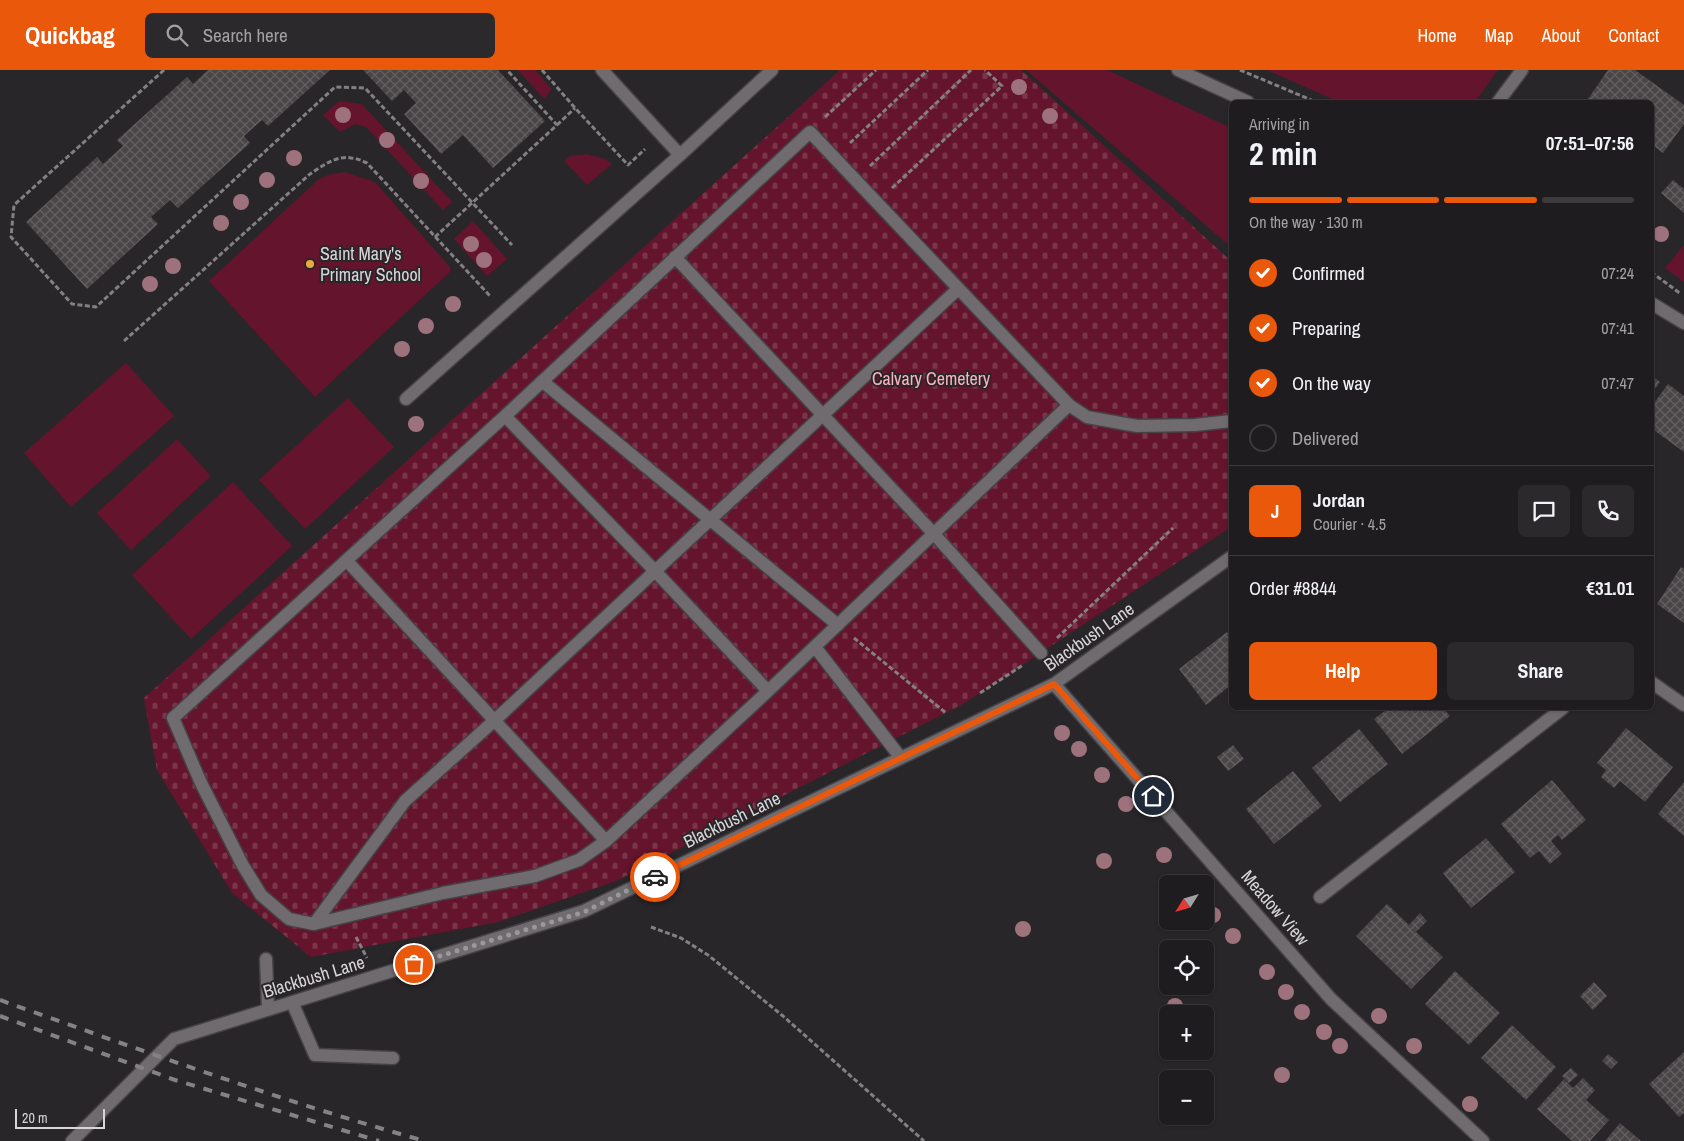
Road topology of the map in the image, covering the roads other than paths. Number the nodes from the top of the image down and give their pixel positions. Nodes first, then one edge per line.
1 (602, 70) edge
2 (772, 70) edge
3 (1178, 70) edge
4 (1522, 70) edge
5 (1244, 100) edge
6 (1500, 100) edge
7 (680, 155) junction
8 (675, 257) junction
9 (958, 288) junction
10 (1654, 305) edge
11 (1684, 323) edge
12 (542, 381) junction
13 (406, 399) dead end
14 (1069, 405) junction
15 (822, 415) junction
16 (505, 416) junction
17 (1229, 421) edge
18 (710, 520) junction
19 (934, 534) junction
20 (1229, 559) edge
21 (347, 561) junction
22 (655, 571) junction
23 (838, 625) junction
24 (815, 647) junction
25 (1041, 653) dead end
26 (1054, 684) junction
27 (1654, 684) edge
28 (768, 691) junction
29 (1684, 705) edge
30 (1560, 710) edge
31 (495, 720) junction
32 (901, 758) junction
33 (606, 841) junction
34 (1320, 897) dead end
35 (314, 924) junction
36 (266, 958) dead end
37 (292, 1002) junction
38 (268, 1009) junction
39 (393, 1058) dead end
40 (72, 1141) edge
41 (1483, 1141) edge

1 - 7 street
2 - 7 street
3 - 5 street
4 - 6 street
7 - 13 street
8 - 9 street
8 - 12 street
8 - 15 street
9 - 14 street
9 - 15 street
10 - 11 street
12 - 16 street
12 - 18 street
14 - 17 street
14 - 19 street
15 - 18 street
15 - 19 street
16 - 21 street
16 - 22 street
18 - 22 street
18 - 23 street
19 - 23 street
19 - 25 street
20 - 26 street, Blackbush Lane
21 - 31 street
21 - 35 street
22 - 28 street
22 - 31 street
23 - 24 street
24 - 28 street
24 - 32 street
26 - 32 street, Blackbush Lane
26 - 41 street, Meadow View
27 - 29 street
28 - 33 street
30 - 34 street
31 - 33 street
31 - 35 street
32 - 37 street, Blackbush Lane
33 - 35 street
36 - 38 street
37 - 38 street, Blackbush Lane
37 - 39 street
38 - 40 street, Blackbush Lane

